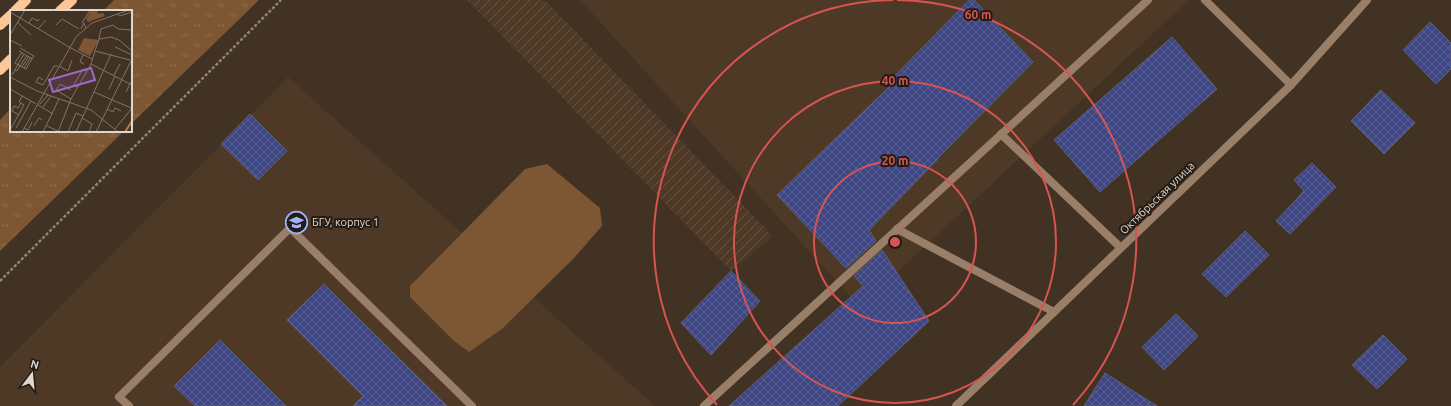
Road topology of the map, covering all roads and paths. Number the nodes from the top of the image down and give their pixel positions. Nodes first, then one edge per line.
1 (26, 0) edge
2 (72, 0) edge
3 (281, 0) edge
4 (1148, 0) edge
5 (1204, 0) edge
6 (1367, 0) edge
7 (16, 10) edge
8 (61, 10) edge
9 (10, 15) edge
10 (0, 25) edge
11 (10, 60) edge
12 (0, 70) edge
13 (1291, 85) junction
14 (1001, 134) junction
15 (898, 229) junction
16 (1121, 248) junction
17 (0, 281) edge
18 (1054, 312) junction
19 (128, 406) edge
20 (472, 406) edge
21 (704, 406) edge
22 (956, 406) edge

1 - 7 main road
2 - 8 main road
3 - 17 path
4 - 14 street
5 - 13 street
6 - 13 street, Октябрьская улица
9 - 10 main road
11 - 12 main road
13 - 16 street, Октябрьская улица
14 - 15 street
14 - 16 street
15 - 18 street
15 - 21 street
16 - 18 street, Октябрьская улица
18 - 22 street, Октябрьская улица
19 - 20 street

